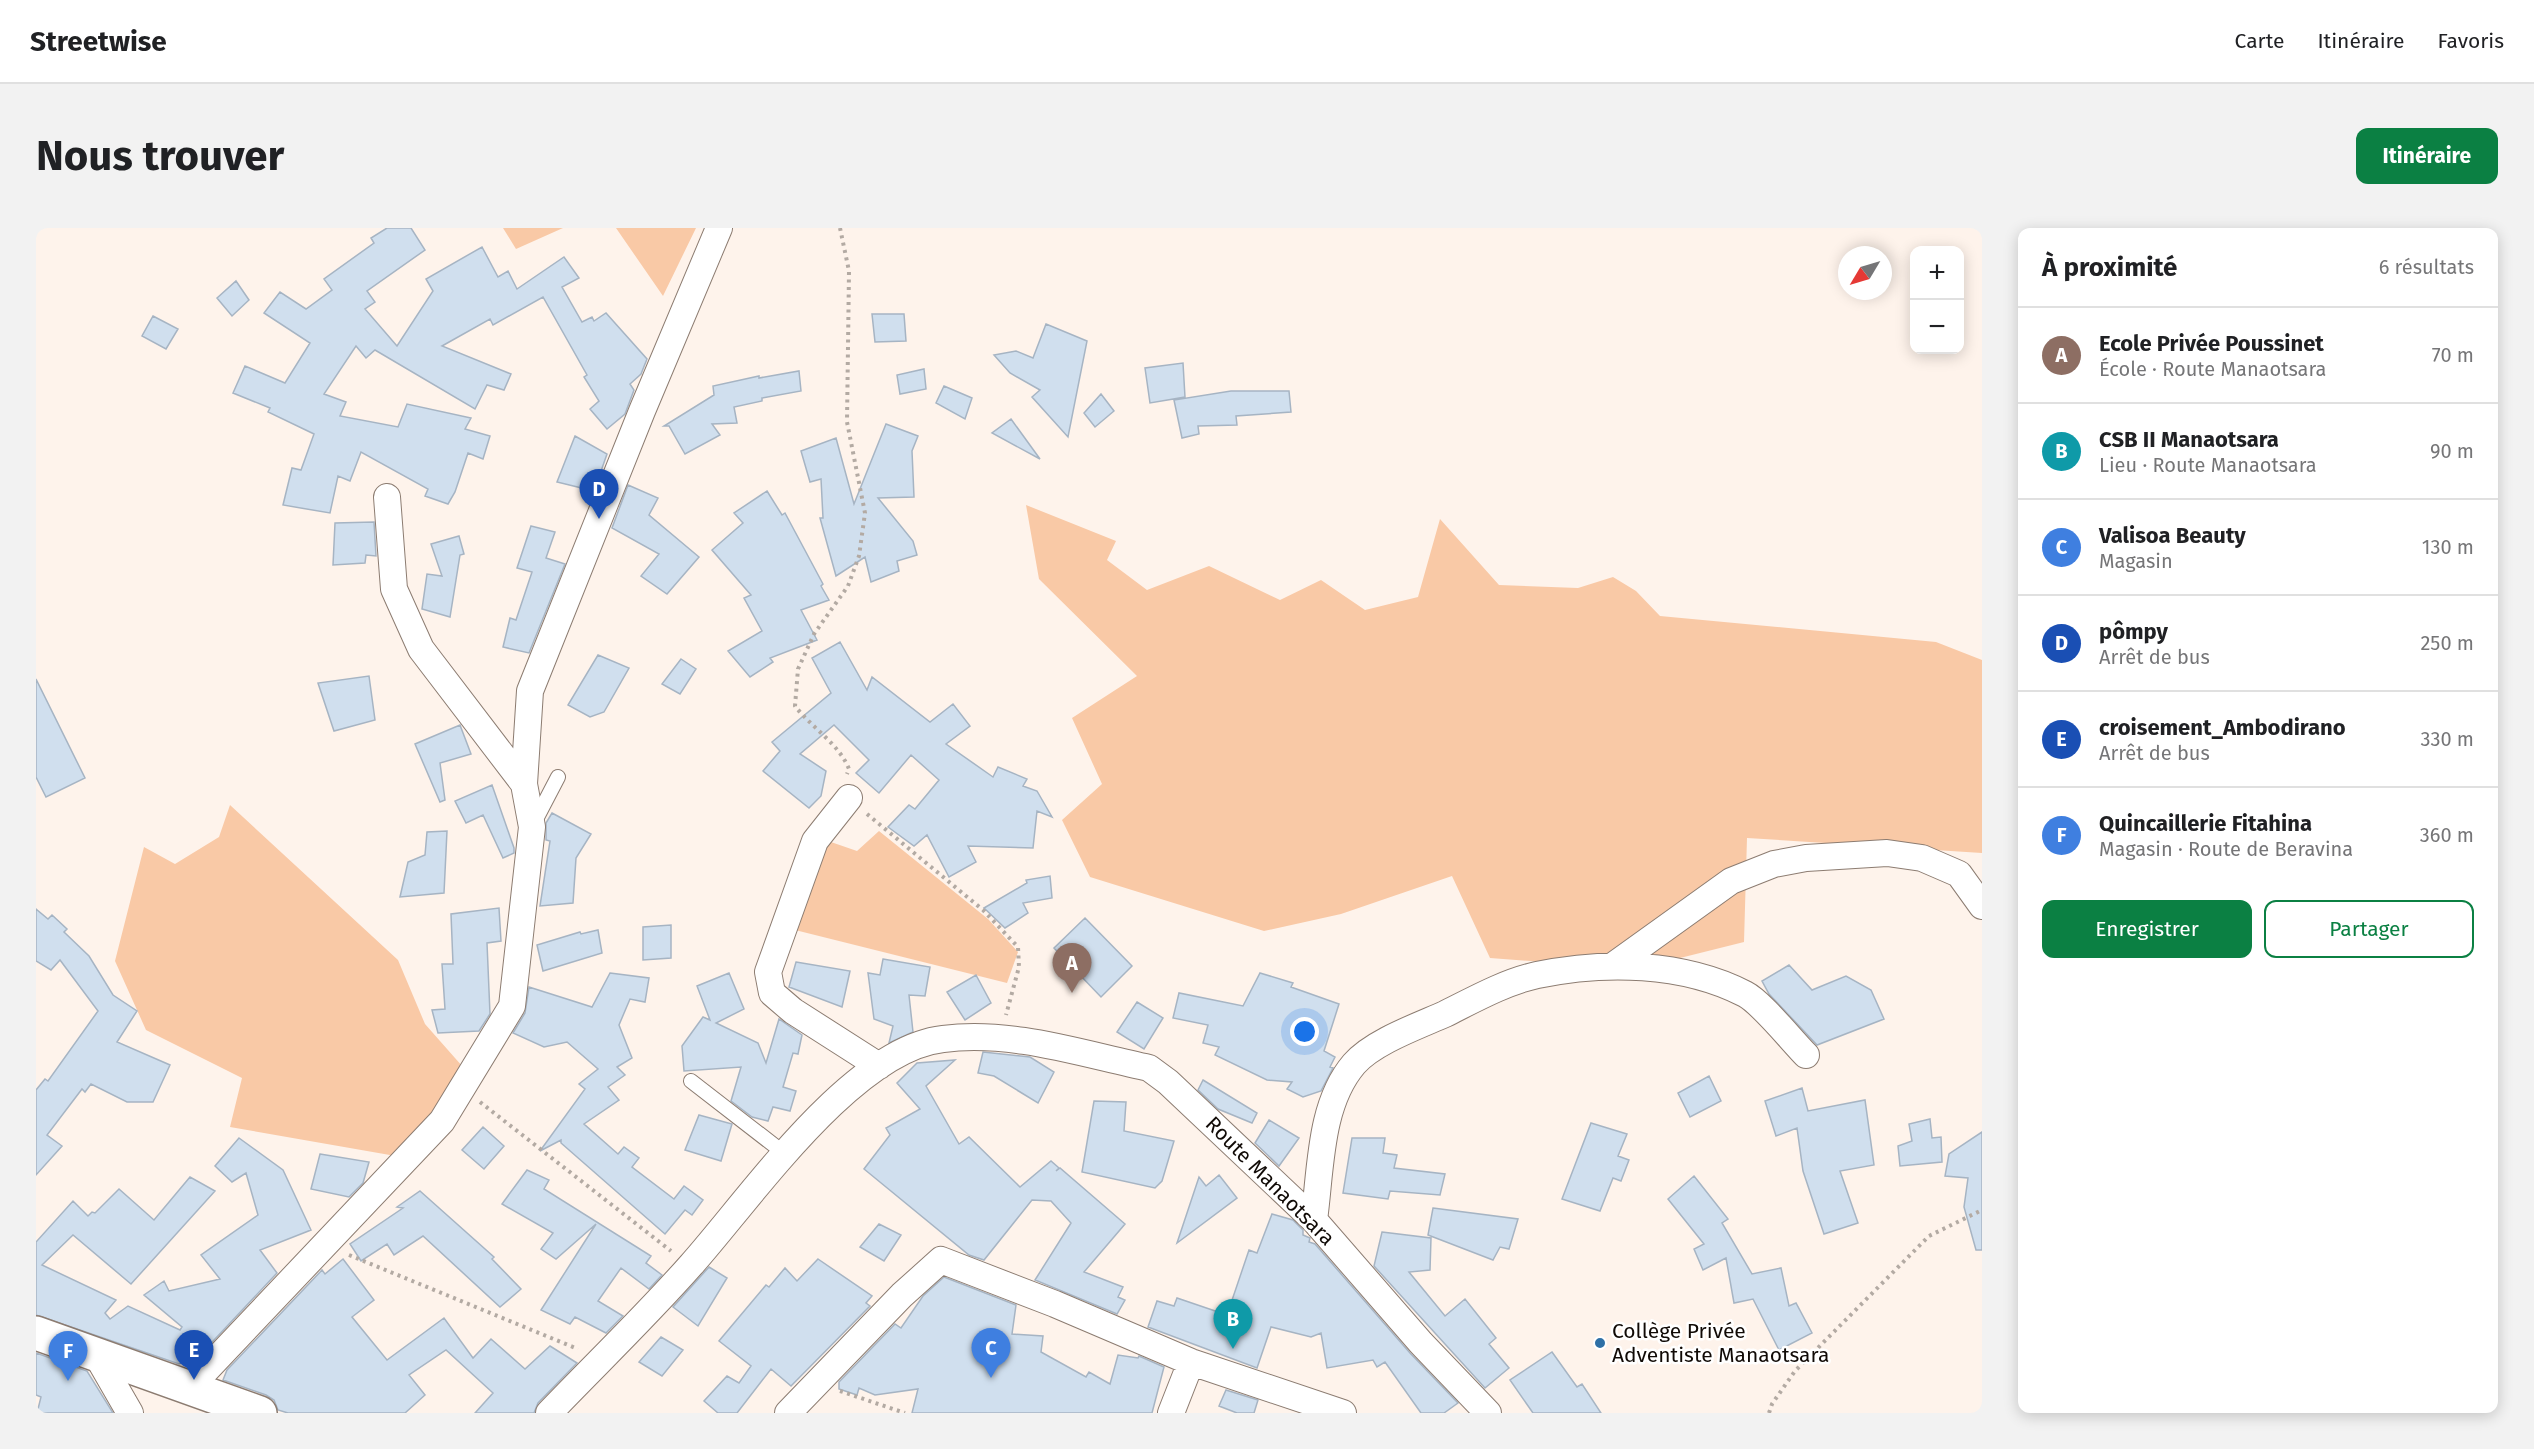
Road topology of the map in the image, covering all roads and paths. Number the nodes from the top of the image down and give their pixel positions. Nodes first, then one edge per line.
1 (719, 228) edge
2 (840, 228) edge
3 (387, 497) dead end
4 (558, 777) dead end
5 (524, 784) junction
6 (849, 798) junction
7 (532, 828) junction
8 (1982, 906) edge
9 (1614, 965) junction
10 (1000, 1036) junction
11 (1806, 1055) dead end
12 (879, 1066) junction
13 (691, 1081) dead end
14 (461, 1087) junction
15 (784, 1153) junction
16 (1982, 1210) edge
17 (1314, 1220) junction
18 (325, 1245) junction
19 (691, 1266) junction
20 (36, 1333) edge
21 (96, 1354) junction
22 (601, 1359) junction
23 (1191, 1362) junction
24 (818, 1384) junction
25 (189, 1388) junction
26 (130, 1413) edge
27 (260, 1413) edge
28 (549, 1413) edge
29 (788, 1413) edge
30 (905, 1413) edge
31 (1171, 1413) edge
32 (1343, 1413) edge
33 (1488, 1413) edge
34 (1769, 1413) edge

1 - 5 street
2 - 6 path
3 - 5 street
4 - 7 lane
5 - 7 street
6 - 10 path
6 - 12 street
7 - 14 street
8 - 9 street
9 - 11 street
9 - 17 street
10 - 12 street, Route Manaotsara
10 - 17 street, Route Manaotsara
12 - 15 street, Route Manaotsara
13 - 15 lane
14 - 18 street
14 - 19 path
15 - 19 street, Route Manaotsara
16 - 34 path
17 - 33 street, Route Manaotsara
18 - 22 path
18 - 25 street
19 - 22 street, Route Manaotsara
20 - 21 street
21 - 25 street
21 - 26 street
22 - 28 street, Route Manaotsara
23 - 24 street
23 - 31 street
23 - 32 street
24 - 29 street
24 - 30 path
25 - 27 street

